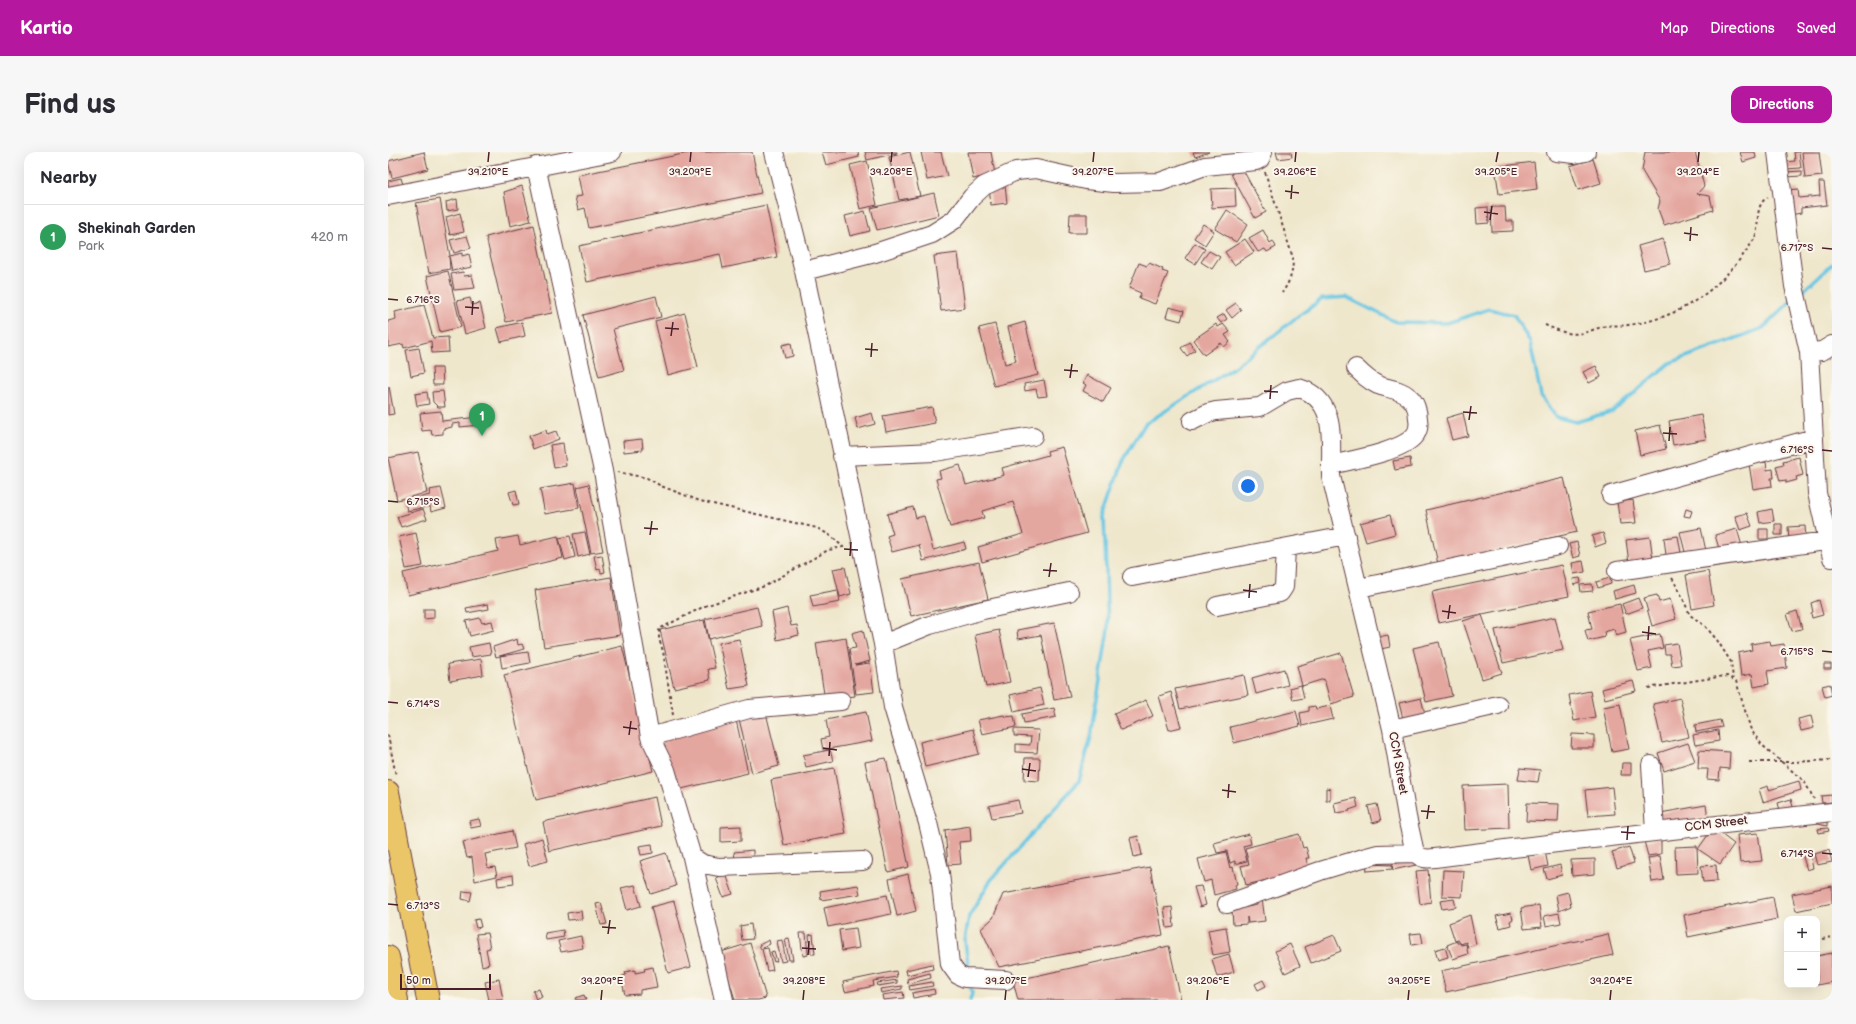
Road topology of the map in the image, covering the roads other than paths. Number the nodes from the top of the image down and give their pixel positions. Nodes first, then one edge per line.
1 (612, 152) edge
2 (774, 152) edge
3 (1556, 152) edge
4 (1586, 152) edge
5 (1777, 152) edge
6 (567, 156) edge
7 (1262, 156) edge
8 (536, 166) junction
9 (388, 196) edge
10 (804, 271) junction
11 (1832, 345) edge
12 (1809, 352) junction
13 (1356, 368) dead end
14 (1192, 422) dead end
15 (1032, 436) dead end
16 (1814, 438) junction
17 (842, 456) junction
18 (1331, 465) junction
19 (1611, 495) dead end
20 (1346, 536) junction
21 (1830, 540) edge
22 (1558, 546) dead end
23 (1286, 548) junction
24 (1832, 558) edge
25 (1617, 571) dead end
26 (1132, 577) dead end
27 (1359, 588) junction
28 (1069, 592) dead end
29 (1216, 606) dead end
30 (883, 644) junction
31 (841, 701) dead end
32 (1498, 705) dead end
33 (1392, 729) junction
34 (650, 737) junction
35 (1651, 764) dead end
36 (388, 792) edge
37 (1827, 812) edge
38 (1655, 832) junction
39 (1415, 853) junction
40 (692, 857) junction
41 (863, 861) dead end
42 (1227, 904) dead end
43 (388, 957) edge
44 (1006, 980) dead end
45 (397, 1000) edge
46 (428, 1000) edge
47 (724, 1000) edge

1 - 6 street
2 - 10 street
3 - 4 street
5 - 12 street
6 - 8 street
7 - 10 street
8 - 9 street
8 - 34 street
10 - 17 street
11 - 12 street
12 - 16 street
13 - 18 street
14 - 18 street, CCM Street
15 - 17 street
16 - 19 street
16 - 21 street
17 - 30 street
18 - 20 street, CCM Street
20 - 23 street
20 - 27 street, CCM Street
21 - 24 street
21 - 25 street
22 - 27 street
23 - 26 street
23 - 29 street
27 - 33 street, CCM Street
28 - 30 street
30 - 44 street
31 - 34 street
32 - 33 street
33 - 39 street, CCM Street
34 - 40 street
35 - 38 street
36 - 46 highway
37 - 38 street, CCM Street
38 - 39 street, CCM Street
39 - 42 street
40 - 41 street
40 - 47 street
43 - 45 highway

